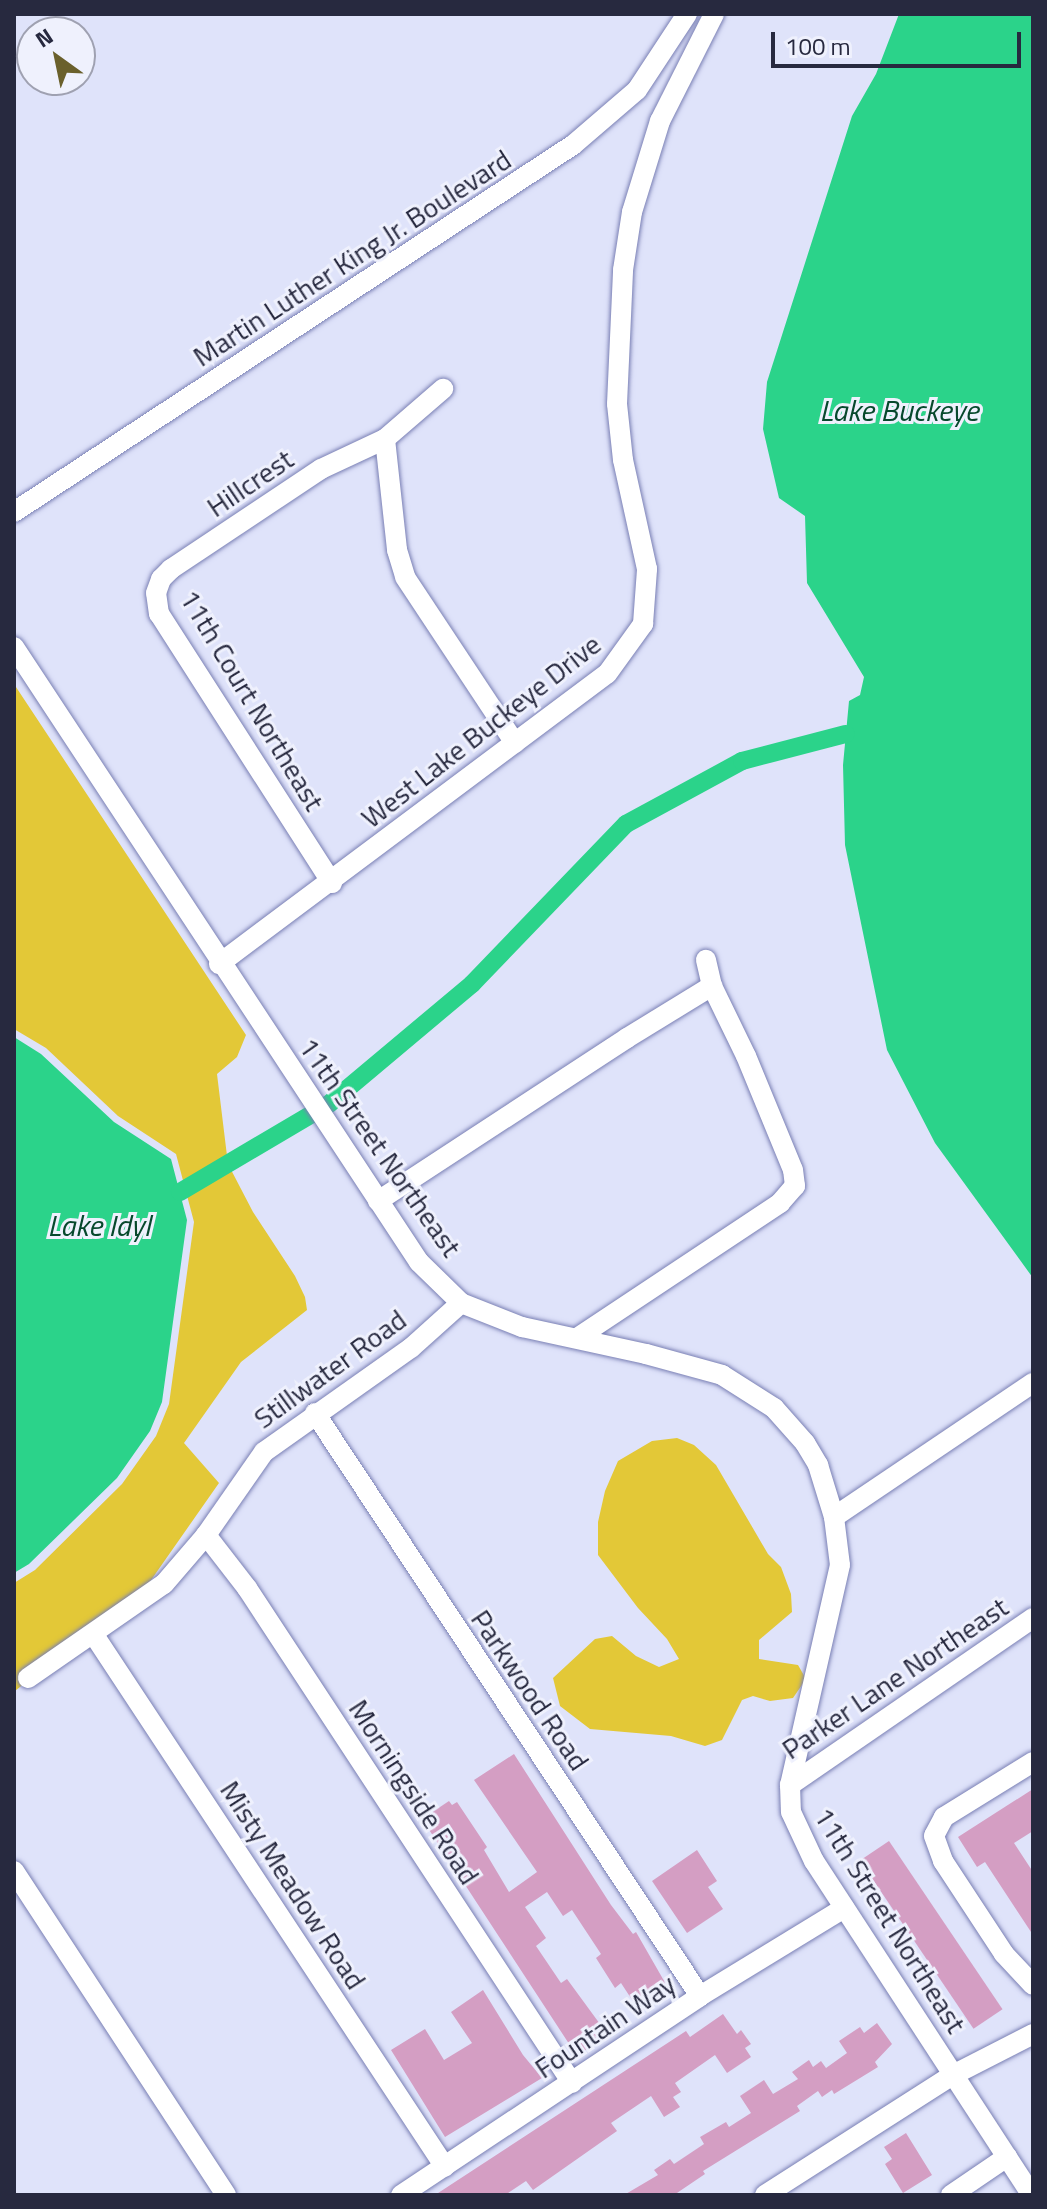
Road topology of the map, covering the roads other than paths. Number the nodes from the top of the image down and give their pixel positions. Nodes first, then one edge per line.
1 (687, 14) edge
2 (714, 14) edge
3 (443, 389) dead end
4 (385, 439) junction
5 (14, 512) edge
6 (158, 587) joint
7 (14, 647) edge
8 (515, 743) junction
9 (332, 883) junction
10 (706, 960) dead end
11 (219, 964) junction
12 (712, 986) junction
13 (378, 1201) junction
14 (461, 1303) junction
15 (577, 1338) junction
16 (1033, 1383) edge
17 (315, 1413) junction
18 (834, 1517) junction
19 (206, 1535) junction
20 (1033, 1618) edge
21 (94, 1635) junction
22 (28, 1678) dead end
23 (1033, 1762) edge
24 (790, 1785) junction
25 (14, 1871) edge
26 (844, 1908) junction
27 (1033, 1985) edge
28 (700, 1996) junction
29 (1033, 2034) edge
30 (953, 2075) junction
31 (572, 2083) junction
32 (1007, 2157) junction
33 (445, 2167) junction
34 (226, 2195) edge
35 (401, 2195) edge
36 (765, 2195) edge
37 (951, 2195) edge
38 (1032, 2195) edge

1 - 5 street, Martin Luther King Jr. Boulevard
2 - 8 street, West Lake Buckeye Drive
3 - 4 street, Hillcrest
4 - 6 street, Hillcrest
4 - 8 street
6 - 9 street, 11th Court Northeast
7 - 11 street, 11th Street Northeast
8 - 9 street, West Lake Buckeye Drive
9 - 11 street, West Lake Buckeye Drive
10 - 12 street
11 - 13 street, 11th Street Northeast
12 - 13 street
12 - 15 street
13 - 14 street, 11th Street Northeast
14 - 15 street, 11th Street Northeast
14 - 17 street, Stillwater Road
15 - 18 street, 11th Street Northeast
16 - 18 street
17 - 19 street, Stillwater Road
17 - 28 street, Parkwood Road
18 - 24 street, 11th Street Northeast
19 - 21 street, Stillwater Road
19 - 31 street, Morningside Road
20 - 24 street, Parker Lane Northeast
21 - 22 street, Stillwater Road
21 - 33 street, Misty Meadow Road
23 - 27 street
24 - 26 street, 11th Street Northeast
25 - 34 street
26 - 28 street, Fountain Way
26 - 30 street, 11th Street Northeast
28 - 31 street, Fountain Way
29 - 30 street
30 - 32 street, 11th Street Northeast
30 - 36 street
31 - 33 street, Fountain Way
32 - 37 street
32 - 38 street, 11th Street Northeast
33 - 35 street, Fountain Way

